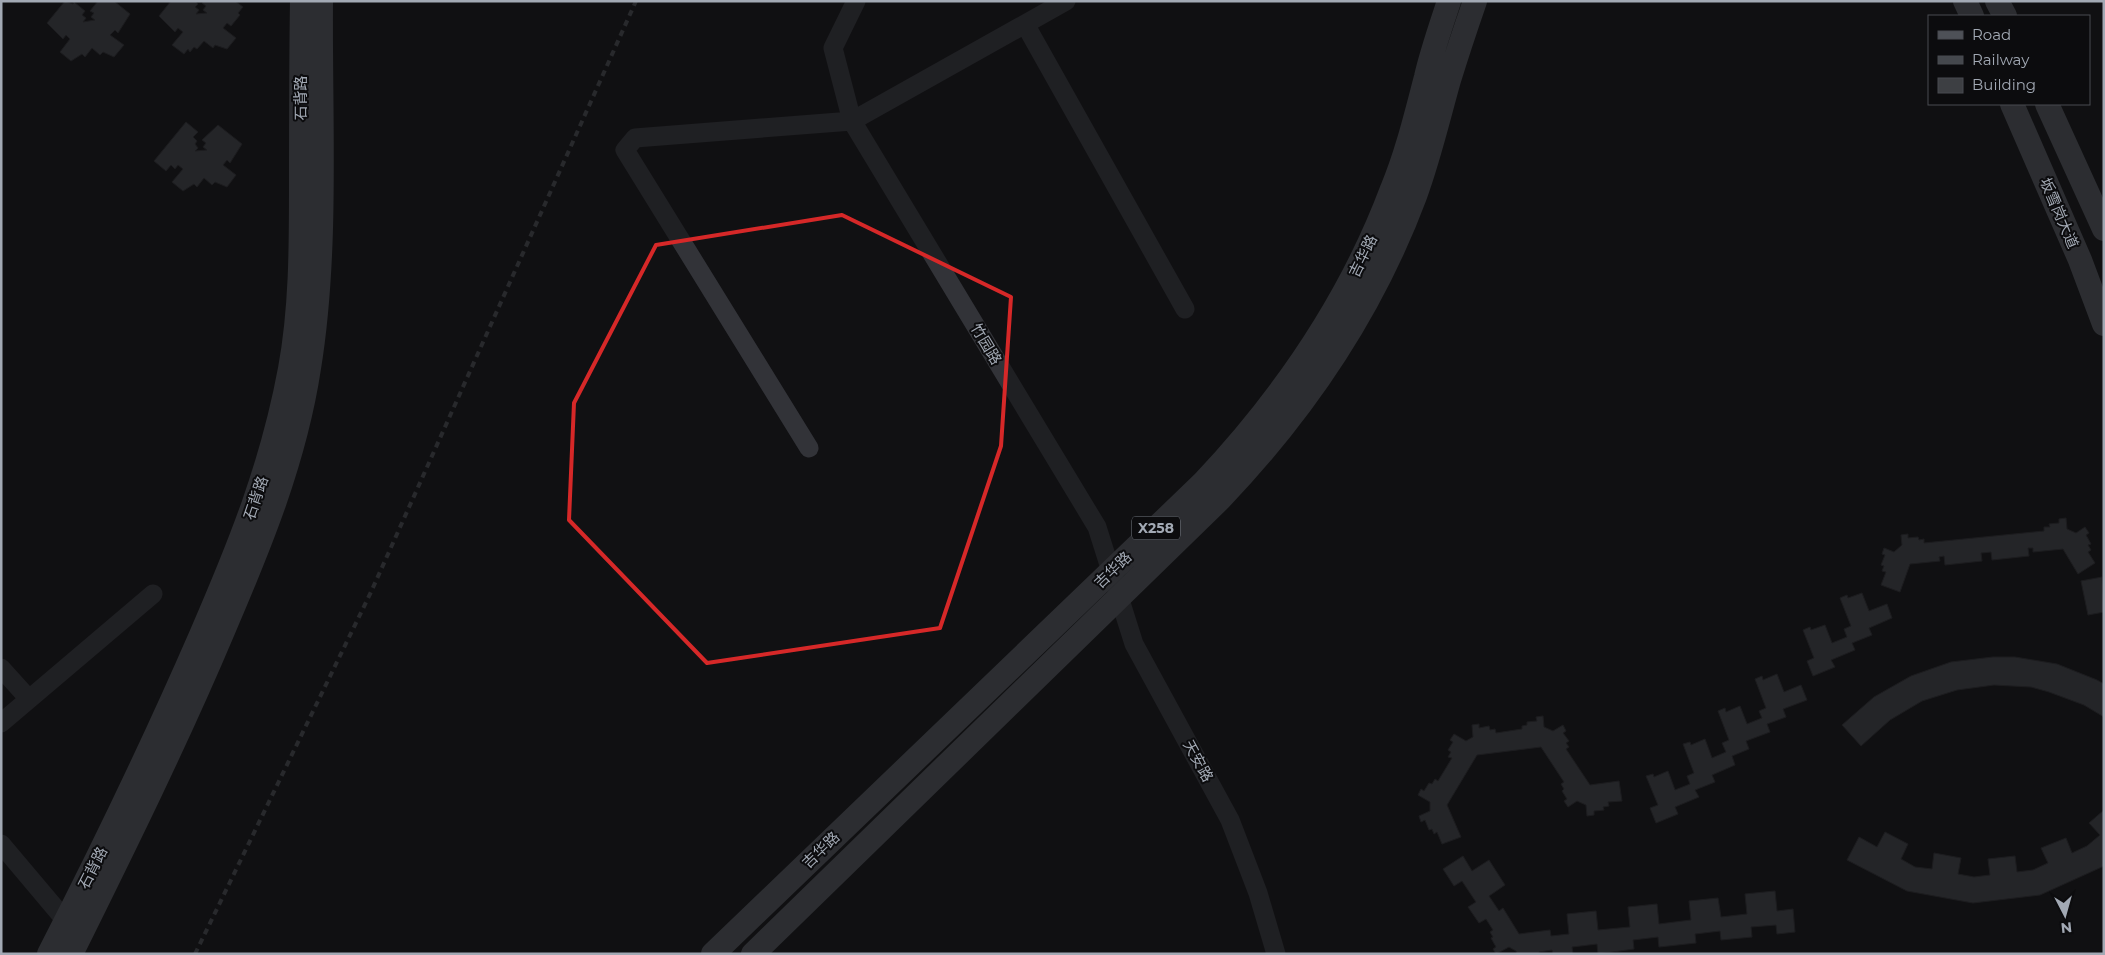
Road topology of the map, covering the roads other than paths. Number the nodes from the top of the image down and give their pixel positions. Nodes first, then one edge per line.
1 (293, 1) edge
2 (302, 1) edge
3 (320, 1) edge
4 (856, 1) edge
5 (1066, 1) edge
6 (1449, 1) edge
7 (1475, 1) edge
8 (1965, 1) edge
9 (1997, 1) edge
10 (1972, 15) edge
11 (2004, 15) edge
12 (1025, 24) junction
13 (302, 39) junction
14 (2012, 105) edge
15 (2047, 105) edge
16 (852, 121) junction
17 (2104, 229) edge
18 (1185, 309) dead end
19 (2104, 324) edge
20 (809, 448) dead end
21 (1111, 571) junction
22 (153, 594) dead end
23 (1119, 597) junction
24 (1, 668) edge
25 (29, 699) junction
26 (1, 723) edge
27 (1, 844) edge
28 (66, 921) junction
29 (50, 954) edge
30 (71, 954) edge
31 (713, 954) edge
32 (753, 954) edge
33 (1276, 954) edge

1 - 13 main road
2 - 13 main road, 石背路
3 - 30 main road, 石背路
4 - 16 street, 竹园路
5 - 12 street
6 - 21 main road, 吉华路 / X258
7 - 23 main road, 吉华路 / X258
8 - 10 main road
9 - 11 main road
12 - 16 street
12 - 18 street
13 - 28 main road, 石背路
14 - 19 main road, 坂雪岗大道
15 - 17 main road
16 - 20 street
16 - 21 street, 竹园路
21 - 23 street, 天安路
21 - 31 main road, 吉华路 / X258
22 - 25 street
23 - 32 main road, 吉华路 / X258
23 - 33 street, 天安路
24 - 25 street
25 - 26 street
27 - 28 street
28 - 29 main road, 石背路

